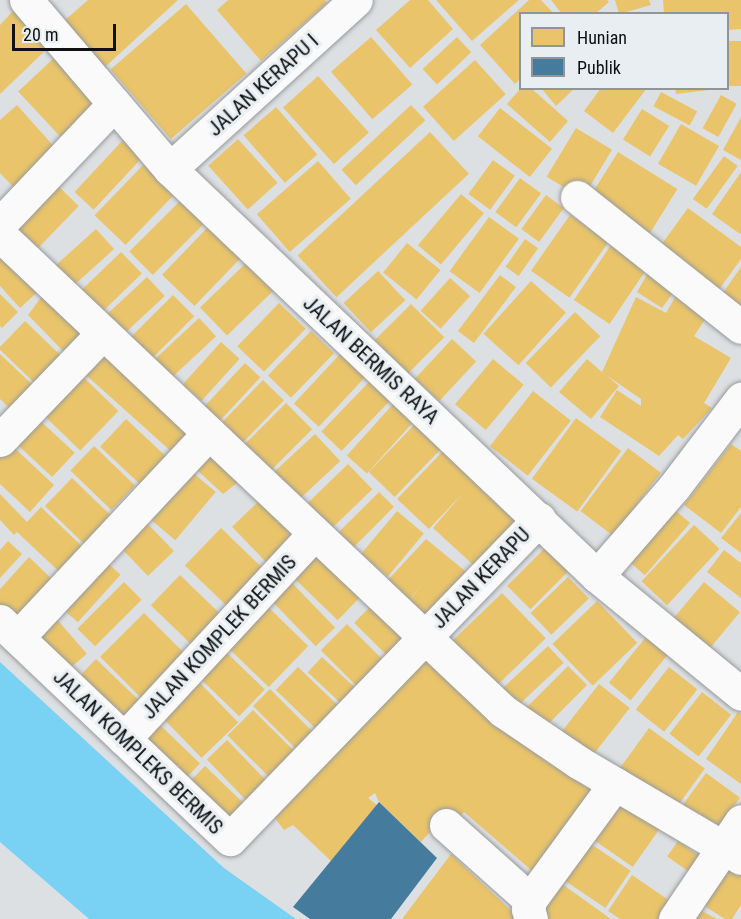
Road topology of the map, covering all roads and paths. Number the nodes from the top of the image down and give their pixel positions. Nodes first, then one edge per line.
1 (26, 0) edge
2 (356, 0) edge
3 (114, 104) junction
4 (170, 169) junction
5 (577, 197) dead end
6 (0, 224) edge
7 (0, 235) edge
8 (741, 327) edge
9 (103, 333) junction
10 (741, 399) edge
11 (208, 434) junction
12 (0, 440) edge
13 (539, 519) junction
14 (314, 534) junction
15 (597, 576) junction
16 (9, 629) edge
17 (423, 637) junction
18 (741, 694) edge
19 (124, 739) junction
20 (615, 784) junction
21 (741, 821) edge
22 (446, 825) dead end
23 (732, 853) edge
24 (530, 909) edge
25 (675, 919) edge

1 - 3 street, JALAN BERMIS RAYA
2 - 4 street, JALAN KERAPU I
3 - 4 street, JALAN BERMIS RAYA
3 - 6 street
4 - 13 street, JALAN BERMIS RAYA
5 - 8 street
7 - 9 street
9 - 11 street
9 - 12 street
10 - 15 street
11 - 14 street
11 - 16 street
13 - 15 street, JALAN BERMIS RAYA
13 - 17 street, JALAN KERAPU
14 - 17 street
14 - 19 street, JALAN KOMPLEK BERMIS
15 - 18 street, JALAN BERMIS RAYA
16 - 19 street, JALAN KOMPLEKS BERMIS
17 - 19 street, JALAN KOMPLEKS BERMIS
17 - 20 street
20 - 23 street
20 - 24 street
21 - 23 street
22 - 24 street
23 - 25 street

